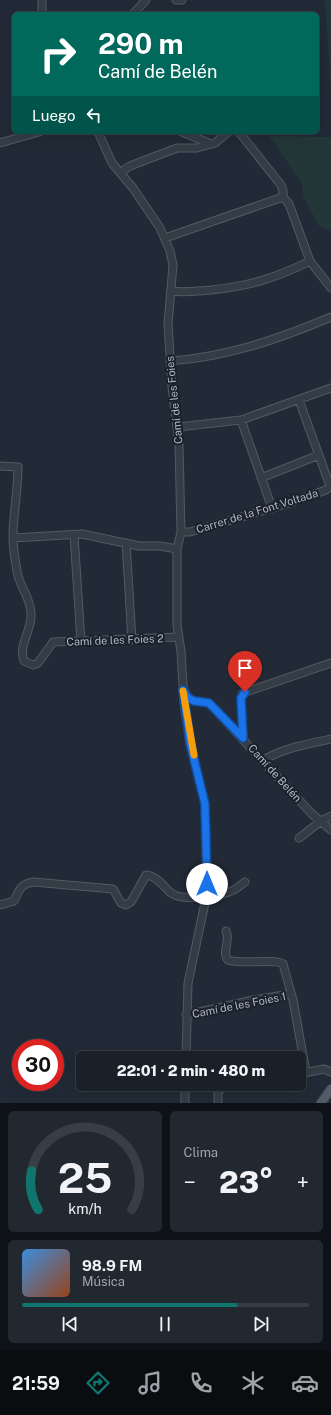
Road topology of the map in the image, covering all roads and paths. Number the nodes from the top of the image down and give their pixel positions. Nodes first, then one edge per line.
1 (42, 0) edge
2 (146, 0) edge
3 (176, 0) edge
4 (182, 0) edge
5 (42, 12) edge
6 (135, 12) edge
7 (31, 134) edge
8 (99, 134) edge
9 (187, 134) edge
10 (226, 134) edge
11 (241, 134) edge
12 (0, 143) edge
13 (211, 144) junction
14 (120, 172) junction
15 (283, 197) junction
16 (165, 238) junction
17 (310, 260) junction
18 (331, 288) edge
19 (171, 291) junction
20 (331, 317) edge
21 (170, 361) junction
22 (331, 388) edge
23 (299, 400) junction
24 (241, 420) junction
25 (178, 427) junction
26 (319, 455) junction
27 (0, 466) edge
28 (261, 478) junction
29 (330, 486) edge
30 (272, 508) junction
31 (181, 532) junction
32 (74, 535) junction
33 (13, 538) junction
34 (126, 543) junction
35 (177, 549) junction
36 (179, 637) junction
37 (132, 640) junction
38 (82, 641) junction
39 (331, 663) edge
40 (183, 690) junction
41 (243, 738) junction
42 (331, 739) edge
43 (264, 760) junction
44 (331, 816) edge
45 (320, 821) junction
46 (331, 830) edge
47 (299, 838) dead end
48 (245, 882) dead end
49 (206, 898) junction
50 (0, 906) edge
51 (226, 931) dead end
52 (291, 994) junction
53 (186, 1015) junction
54 (186, 1051) edge
55 (300, 1051) edge
56 (306, 1072) edge
57 (331, 1072) edge
58 (331, 1089) edge
59 (185, 1091) edge
60 (220, 1091) edge
61 (185, 1103) edge
62 (218, 1103) edge
63 (322, 1103) edge

1 - 5 street
2 - 6 street
3 - 4 street
7 - 12 street
8 - 14 street, Camí de les Foies
9 - 13 street
10 - 13 street
11 - 15 street
13 - 14 street
14 - 16 street, Camí de les Foies
15 - 16 street
15 - 17 street
16 - 19 street, Camí de les Foies
17 - 18 street
17 - 19 street
19 - 21 street, Camí de les Foies
20 - 21 street
21 - 25 street, Camí de les Foies
22 - 23 street
23 - 24 street
23 - 26 street
24 - 25 street
24 - 28 street
25 - 31 street, Camí de les Foies
26 - 28 street
26 - 29 street
27 - 33 street
28 - 30 street
29 - 30 street, Carrer de la Font Voltada
30 - 31 street, Carrer de la Font Voltada
31 - 35 street, Camí de les Foies
32 - 33 street
32 - 34 street
32 - 38 street
33 - 38 street, Camí de les Foies 2
34 - 35 street
34 - 37 street
35 - 36 street, Camí de les Foies
36 - 37 street, Camí de les Foies 2
36 - 40 street, Camí de les Foies
37 - 38 street, Camí de les Foies 2
39 - 41 street
40 - 41 street, Camí de Belén
40 - 49 street, Camí de les Foies
41 - 43 street, Camí de Belén
42 - 43 street
43 - 45 street, Camí de Belén
44 - 45 street
45 - 46 street, Camí de Belén
45 - 47 street
48 - 49 street
49 - 50 street
49 - 53 street, Camí de les Foies
51 - 52 street
52 - 53 street, Camí de les Foies 1
52 - 55 street
53 - 54 street, Camí de les Foies
56 - 57 street
58 - 63 main road
59 - 61 street
60 - 62 street

